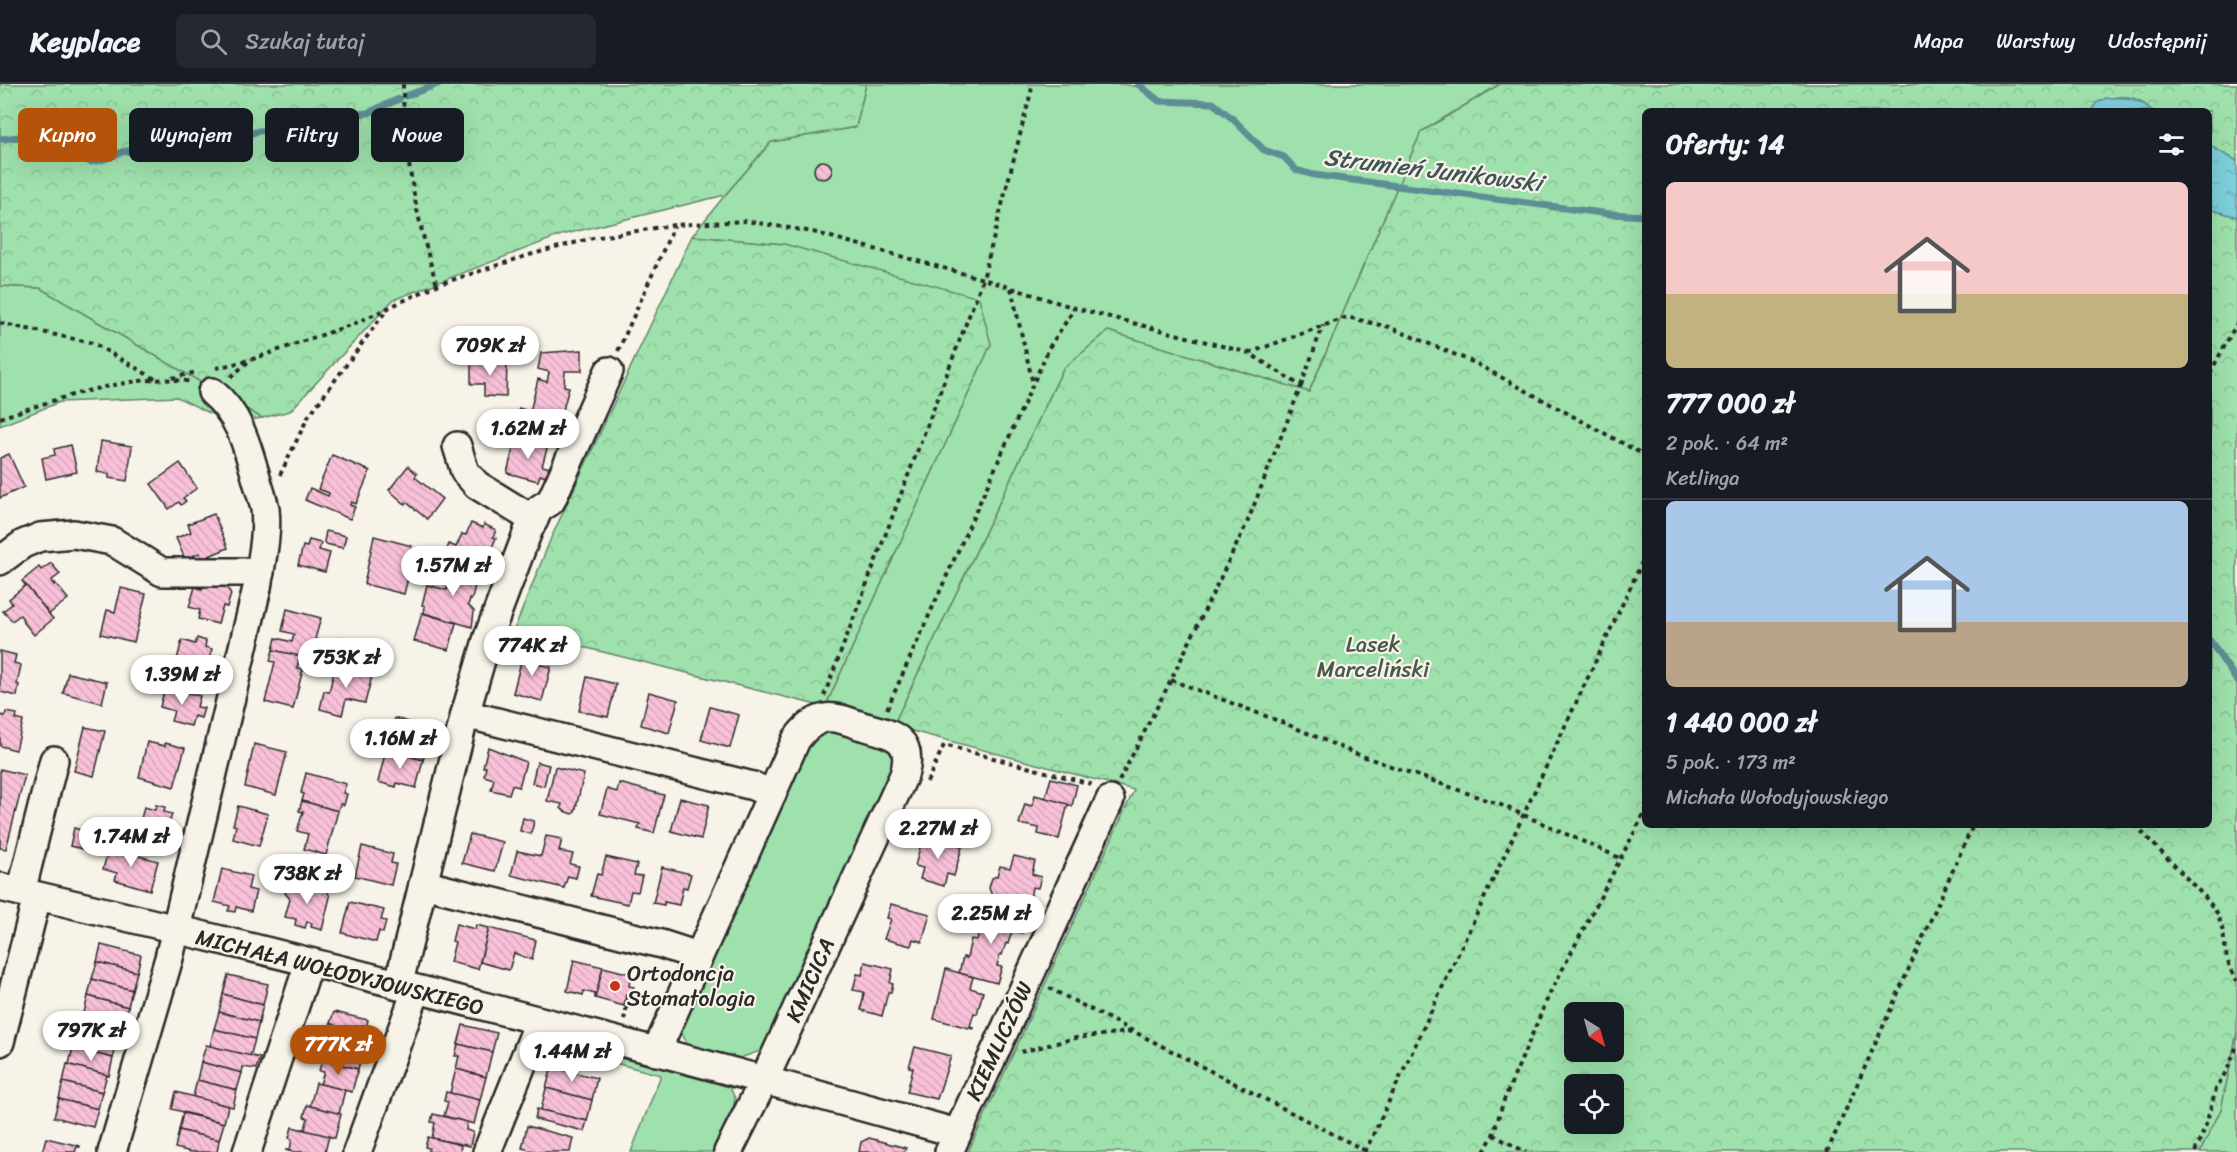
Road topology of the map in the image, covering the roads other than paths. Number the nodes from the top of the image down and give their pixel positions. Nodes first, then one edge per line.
1 (609, 371) road end
2 (212, 392) road end
3 (457, 446) dead end
4 (534, 520) junction
5 (0, 561) edge
6 (260, 572) junction
7 (465, 714) junction
8 (54, 760) dead end
9 (1108, 790) road end
10 (772, 794) junction
11 (423, 884) junction
12 (19, 892) edge
13 (174, 930) junction
14 (698, 957) junction
15 (309, 963) junction
16 (407, 988) junction
17 (539, 1022) junction
18 (0, 1042) edge
19 (656, 1052) junction
20 (764, 1080) junction
21 (953, 1143) edge
22 (112, 1152) edge
23 (247, 1152) edge
24 (357, 1152) edge
25 (487, 1152) edge
26 (728, 1152) edge

1 - 4 street
2 - 6 street
3 - 4 street
4 - 7 street
5 - 6 street
6 - 13 street
7 - 10 street
7 - 11 street
8 - 12 street
9 - 21 street, KIEMLICZÓW
10 - 14 street, KMICICA
10 - 20 street, KMICICA
11 - 14 street
11 - 16 street
12 - 13 street, MICHAŁA WOŁODYJOWSKIEGO
12 - 18 street
13 - 15 street, MICHAŁA WOŁODYJOWSKIEGO
13 - 22 street
14 - 19 street, KMICICA
15 - 16 street, MICHAŁA WOŁODYJOWSKIEGO
15 - 23 street
16 - 17 street, MICHAŁA WOŁODYJOWSKIEGO
16 - 24 street
17 - 19 street, MICHAŁA WOŁODYJOWSKIEGO
17 - 25 street
19 - 20 street, MICHAŁA WOŁODYJOWSKIEGO
20 - 21 street, MICHAŁA WOŁODYJOWSKIEGO
20 - 26 street, KMICICA

